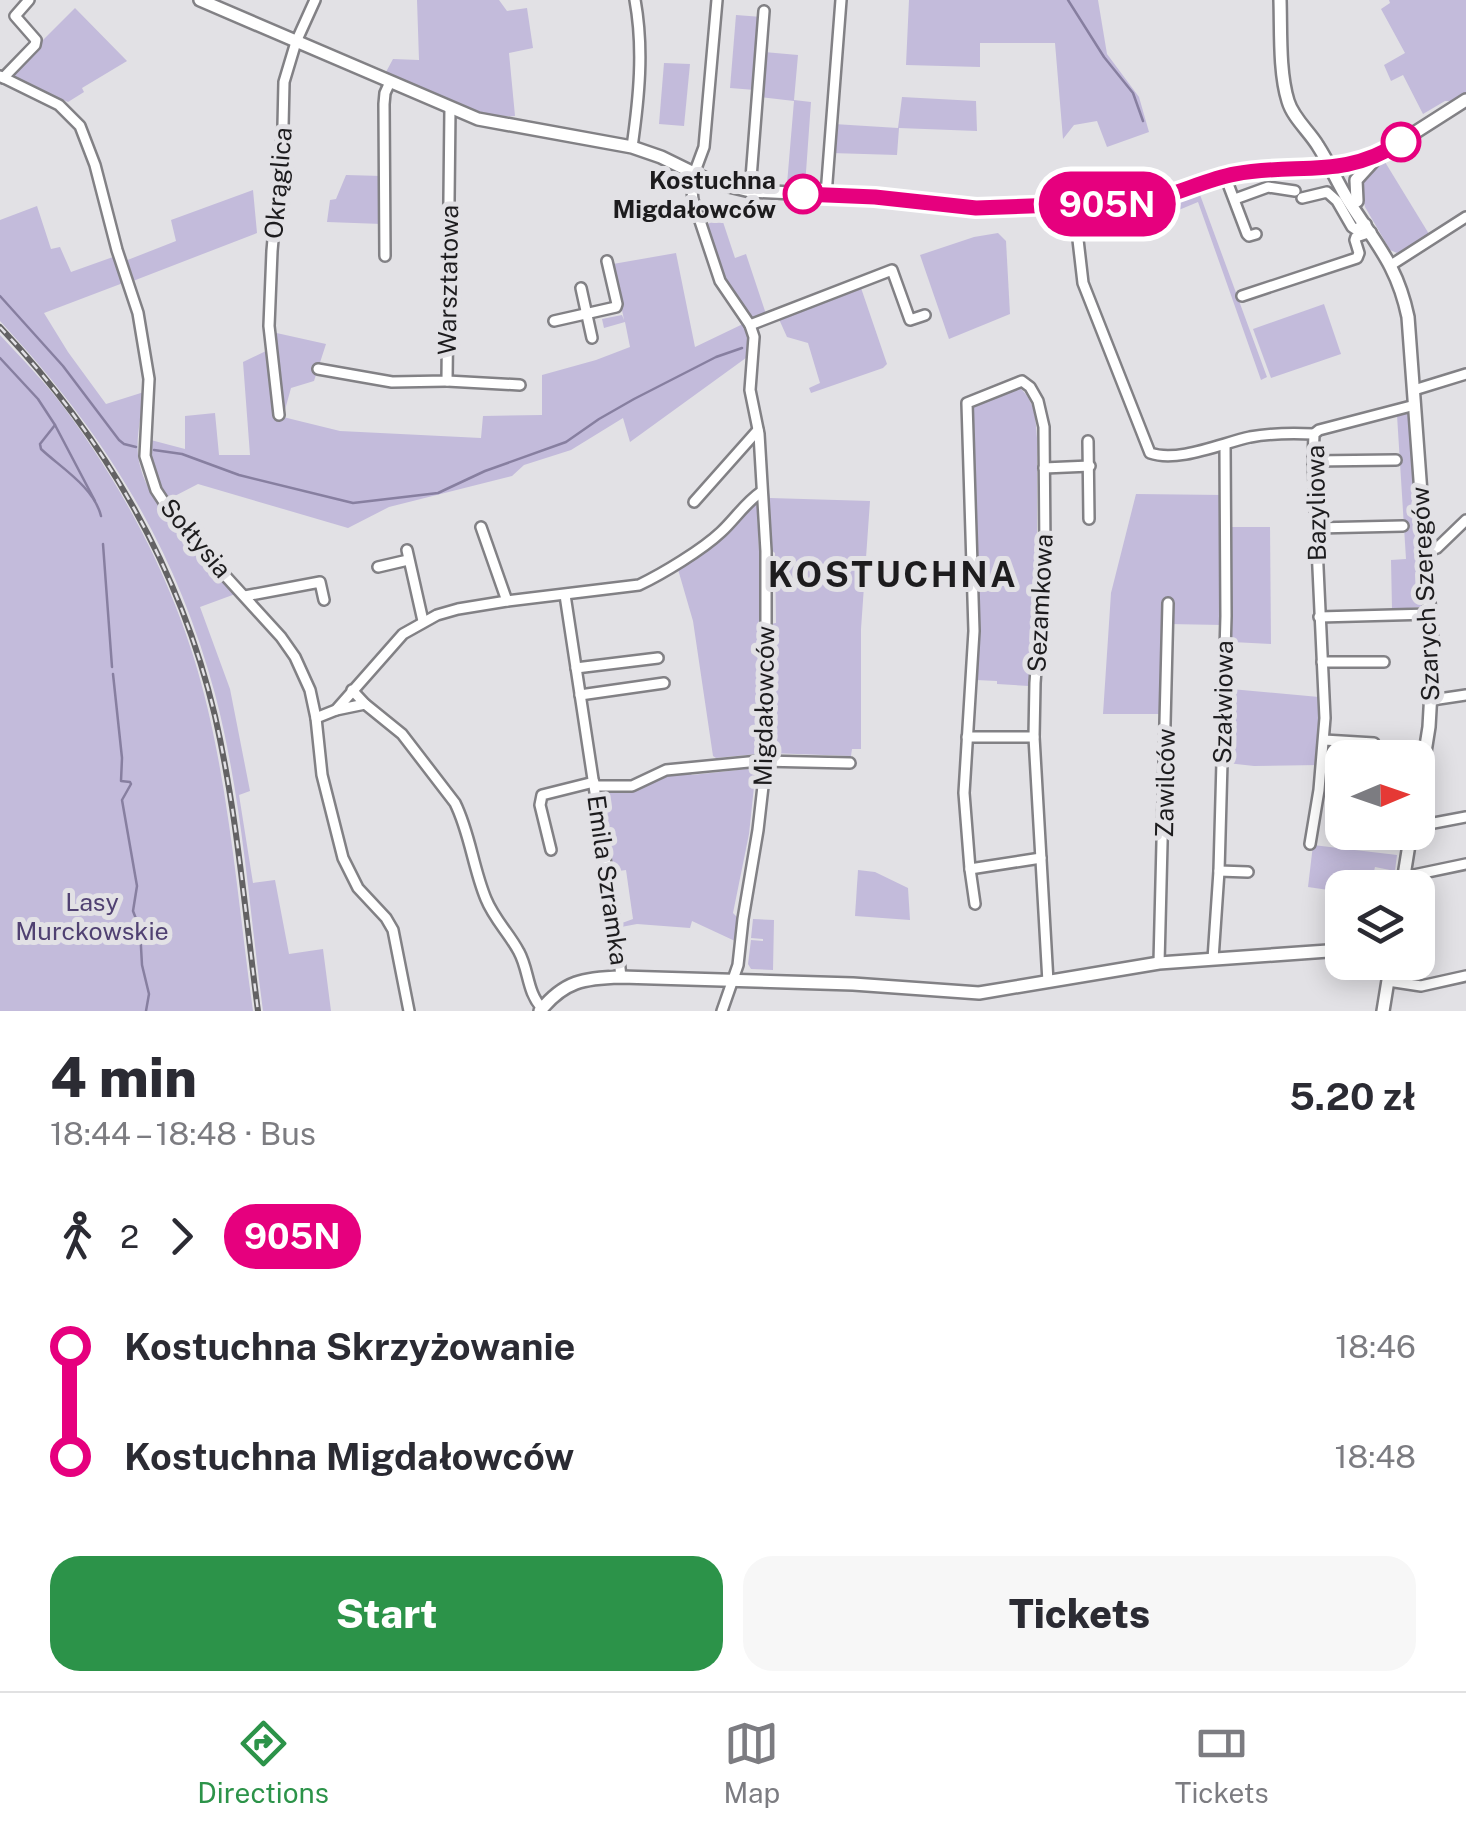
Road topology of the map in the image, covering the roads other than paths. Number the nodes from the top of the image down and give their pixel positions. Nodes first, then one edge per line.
1 (29, 0) edge
2 (200, 0) edge
3 (315, 0) edge
4 (635, 0) edge
5 (717, 0) edge
6 (841, 0) edge
7 (1280, 0) edge
8 (764, 11) dead end
9 (296, 42) junction
10 (1, 77) edge
11 (390, 82) junction
12 (1466, 100) edge
13 (450, 108) junction
14 (632, 147) junction
15 (1380, 154) junction
16 (1331, 168) junction
17 (692, 173) junction
18 (1225, 176) junction
19 (750, 192) junction
20 (826, 195) junction
21 (1235, 199) junction
22 (1356, 201) junction
23 (1074, 205) junction
24 (1466, 217) edge
25 (1367, 226) junction
26 (1256, 234) dead end
27 (385, 256) dead end
28 (607, 262) dead end
29 (1391, 265) junction
30 (580, 288) dead end
31 (1242, 296) dead end
32 (586, 314) junction
33 (925, 315) dead end
34 (554, 322) dead end
35 (750, 325) junction
36 (592, 338) dead end
37 (318, 368) dead end
38 (1466, 374) edge
39 (1033, 376) dead end
40 (447, 381) junction
41 (1022, 382) junction
42 (520, 385) dead end
43 (1414, 390) junction
44 (1415, 404) junction
45 (279, 415) dead end
46 (758, 430) junction
47 (1314, 434) junction
48 (1088, 441) dead end
49 (1225, 445) junction
50 (1396, 460) dead end
51 (1312, 461) junction
52 (1090, 466) junction
53 (1044, 468) junction
54 (761, 492) junction
55 (694, 502) dead end
56 (1089, 519) dead end
57 (1466, 520) edge
58 (1402, 526) dead end
59 (481, 527) dead end
60 (1316, 528) junction
61 (1426, 552) junction
62 (378, 567) dead end
63 (318, 570) dead end
64 (320, 582) junction
65 (566, 595) junction
66 (245, 596) junction
67 (324, 600) dead end
68 (506, 601) junction
69 (1168, 603) dead end
70 (1430, 614) junction
71 (1319, 617) junction
72 (423, 621) junction
73 (658, 658) dead end
74 (1322, 662) junction
75 (1384, 662) dead end
76 (576, 668) junction
77 (664, 684) dead end
78 (352, 690) junction
79 (580, 695) junction
80 (1466, 695) edge
81 (1432, 700) junction
82 (365, 704) junction
83 (336, 710) junction
84 (316, 718) junction
85 (967, 737) junction
86 (1034, 737) junction
87 (1324, 740) joint
88 (1426, 740) edge
89 (766, 760) junction
90 (850, 764) dead end
91 (595, 784) junction
92 (1466, 817) edge
93 (1435, 823) edge
94 (1310, 844) dead end
95 (551, 850) dead end
96 (1041, 858) junction
97 (1466, 864) edge
98 (970, 868) junction
99 (1219, 872) junction
100 (1248, 872) dead end
101 (1435, 873) edge
102 (975, 904) dead end
103 (1325, 951) edge
104 (1213, 959) junction
105 (1159, 963) junction
106 (1466, 976) edge
107 (621, 977) junction
108 (733, 980) junction
109 (1388, 981) joint
110 (1048, 982) junction
111 (541, 1010) edge
112 (409, 1011) edge
113 (722, 1011) edge
114 (1383, 1011) edge

1 - 10 street
2 - 9 street
3 - 9 street, Okrąglica
4 - 14 street
5 - 17 street
6 - 20 street
7 - 16 street
8 - 19 street
9 - 11 street
9 - 45 street, Okrąglica
10 - 66 street, Sołtysia
11 - 13 street
11 - 27 street
12 - 15 street
13 - 14 street
13 - 40 street, Warsztatowa
14 - 17 street
15 - 16 street
15 - 22 street
16 - 18 street
16 - 22 street, Szarych Szeregów
16 - 25 street, Szarych Szeregów
17 - 19 street
17 - 35 street
18 - 21 street
18 - 23 street
19 - 20 street
20 - 23 street
21 - 25 street
21 - 26 street
22 - 25 street, Szarych Szeregów
23 - 49 street
24 - 29 street
25 - 29 street, Szarych Szeregów
25 - 31 street
28 - 32 street
29 - 43 street, Szarych Szeregów
30 - 32 street
32 - 34 street
32 - 36 street
33 - 35 street
35 - 46 street, Migdałowców
37 - 40 street, Warsztatowa
38 - 43 street
39 - 41 street
40 - 42 street
41 - 53 street, Sezamkowa
41 - 85 street
43 - 44 street, Szarych Szeregów
44 - 47 street, Bazyliowa
44 - 61 street, Szarych Szeregów
46 - 54 street, Migdałowców
46 - 55 street
47 - 49 street
47 - 51 street, Bazyliowa
48 - 52 street, Sezamkowa
49 - 99 street, Szałwiowa
50 - 51 street
51 - 60 street, Bazyliowa
52 - 53 street
52 - 56 street, Sezamkowa
53 - 86 street, Sezamkowa
54 - 65 street
54 - 89 street, Migdałowców
57 - 61 street
58 - 60 street
59 - 68 street
60 - 71 street, Bazyliowa
61 - 70 street, Szarych Szeregów
62 - 72 street
63 - 64 street
64 - 66 street
64 - 67 street
65 - 68 street
65 - 76 street, Emila Szramka
66 - 84 street, Sołtysia
68 - 72 street
69 - 105 street, Zawilców
70 - 71 street
70 - 81 street, Szarych Szeregów
71 - 74 street, Bazyliowa
72 - 78 street
73 - 76 street
74 - 75 street
74 - 87 street, Bazyliowa
76 - 79 street, Emila Szramka
77 - 79 street
78 - 82 street
78 - 83 street
79 - 91 street, Emila Szramka
80 - 81 street
81 - 88 street, Szarych Szeregów
82 - 83 street
82 - 111 street
83 - 84 street
84 - 112 street, Sołtysia
85 - 86 street
85 - 98 street
86 - 96 street, Sezamkowa
87 - 94 street, Bazyliowa
89 - 90 street
89 - 91 street
89 - 108 street, Migdałowców
91 - 95 street, Emila Szramka
91 - 107 street, Emila Szramka
92 - 93 street
96 - 98 street
96 - 110 street, Sezamkowa
97 - 101 street
98 - 102 street
99 - 100 street
99 - 104 street, Szałwiowa
103 - 104 street
104 - 105 street
105 - 110 street
106 - 109 street
107 - 108 street
107 - 111 street
108 - 110 street
108 - 113 street, Migdałowców
109 - 114 street

